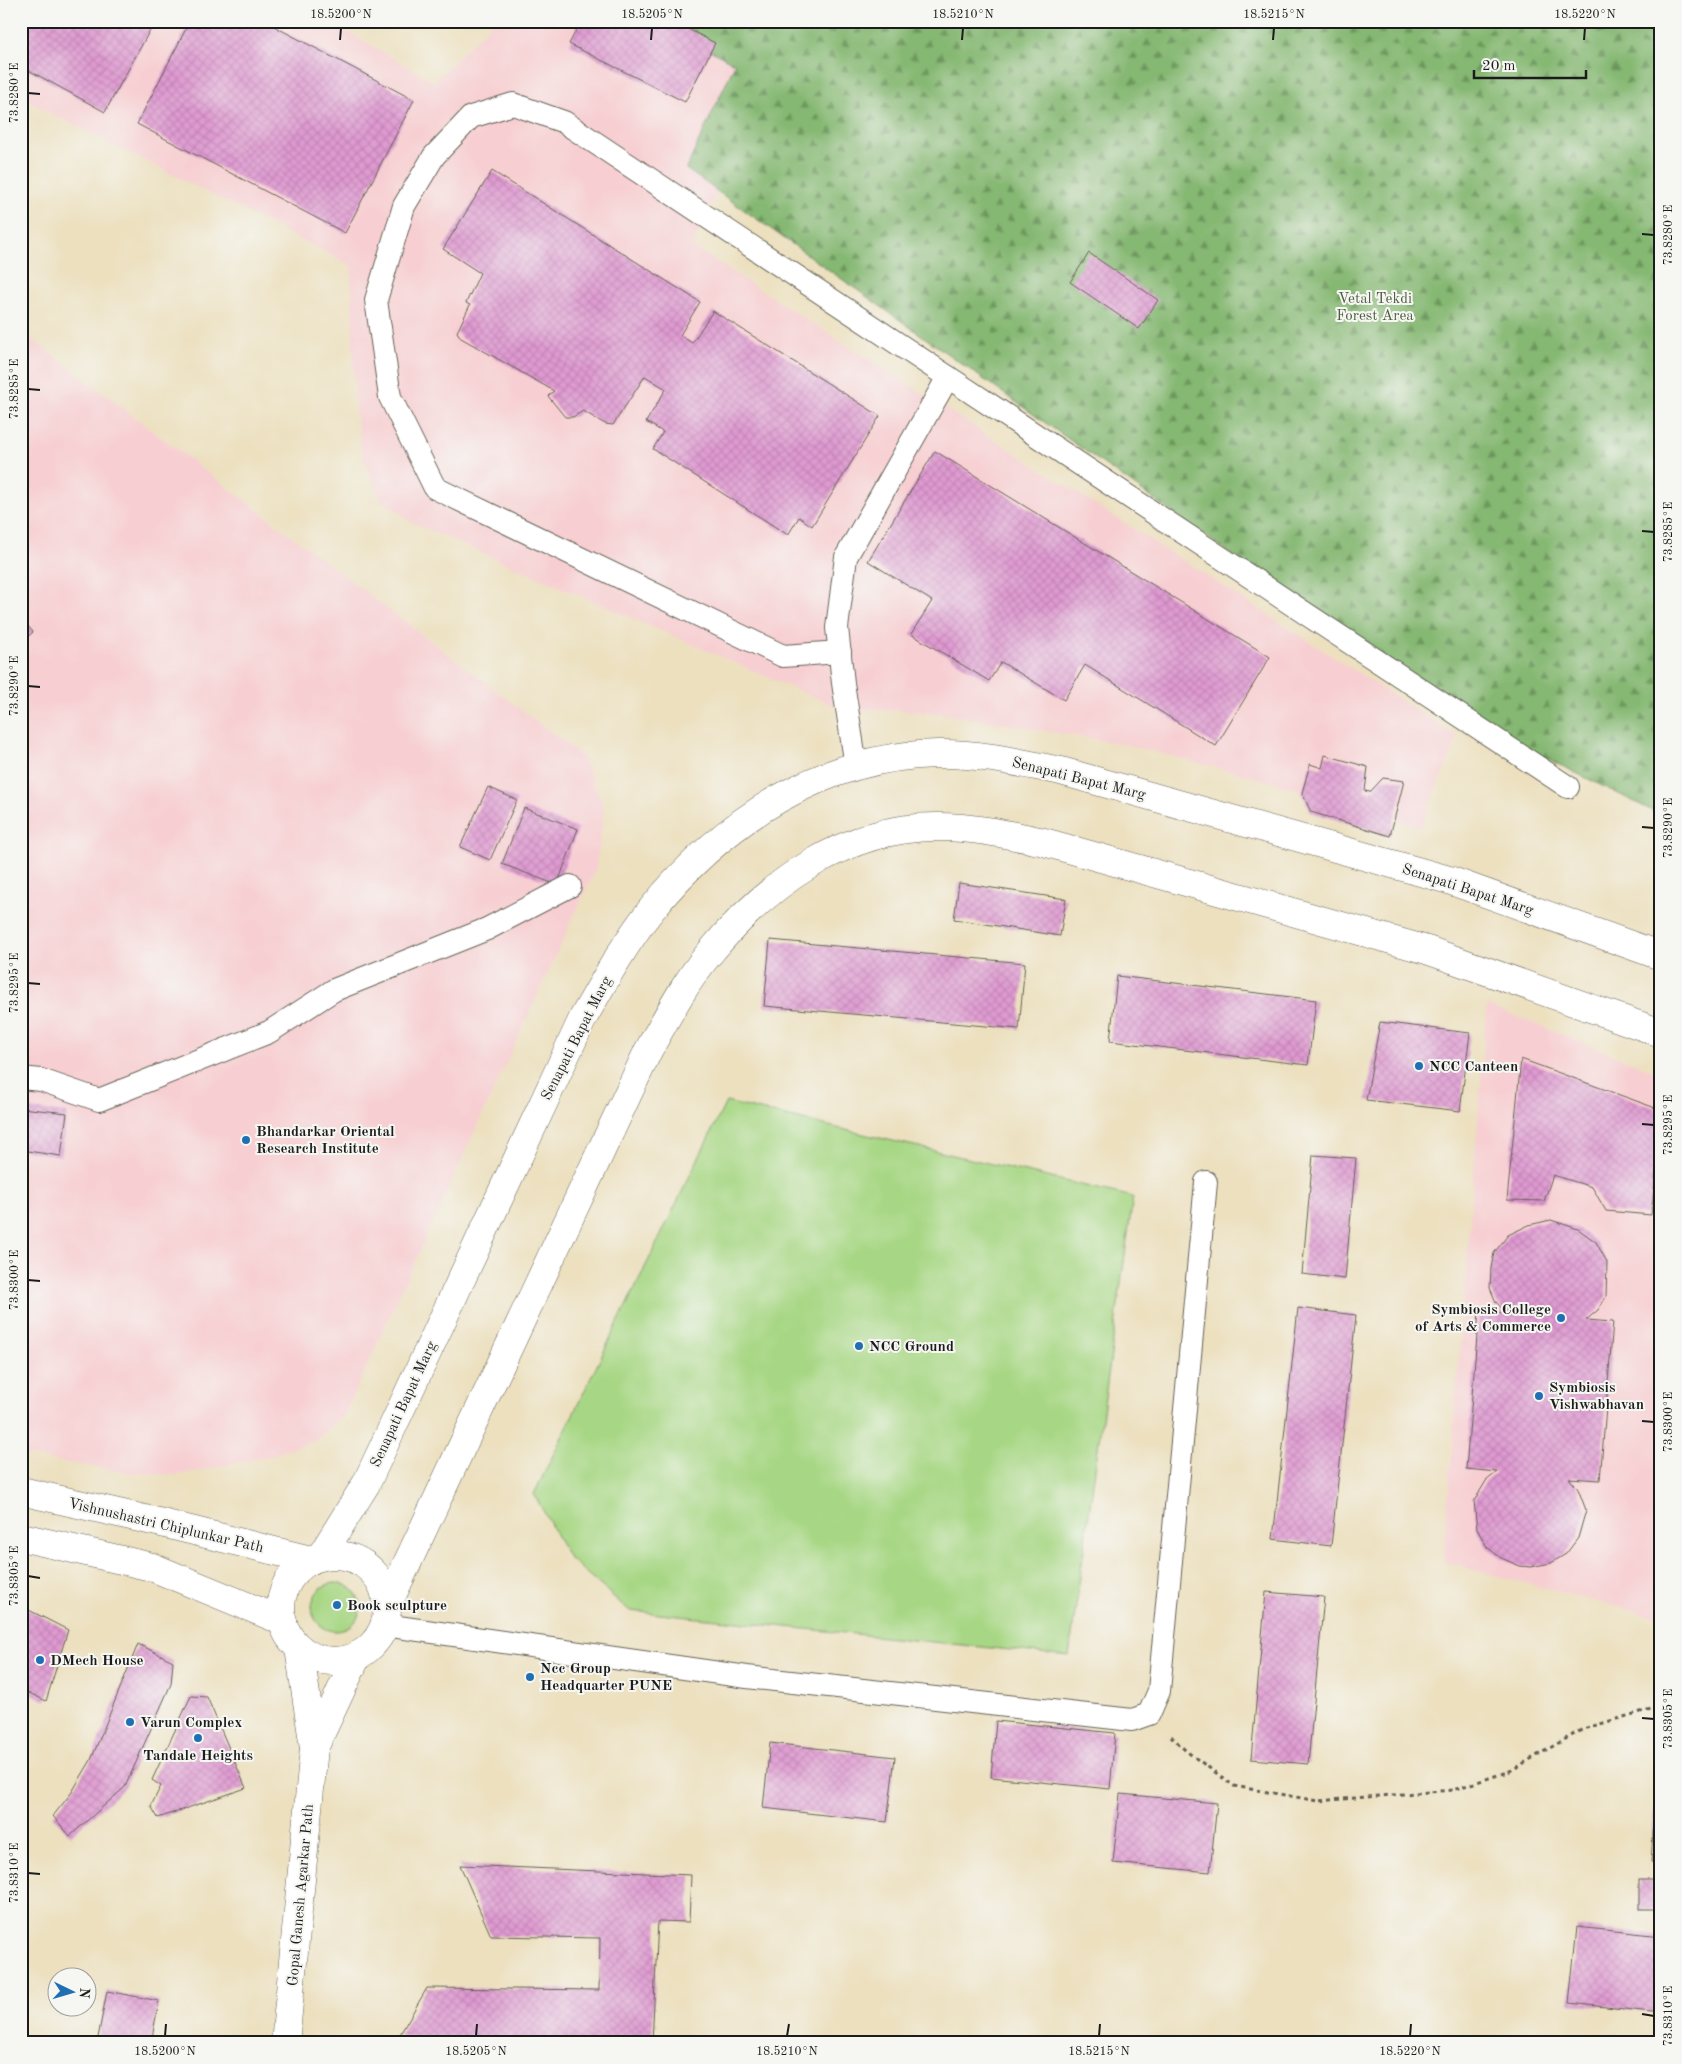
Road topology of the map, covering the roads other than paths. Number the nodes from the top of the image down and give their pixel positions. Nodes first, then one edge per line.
1 (948, 377) junction
2 (840, 652) junction
3 (856, 766) junction
4 (1568, 786) dead end
5 (570, 886) dead end
6 (1661, 956) edge
7 (1661, 1034) edge
8 (21, 1078) edge
9 (1206, 1182) dead end
10 (21, 1491) edge
11 (21, 1538) edge
12 (316, 1558) junction
13 (386, 1616) junction
14 (283, 1621) junction
15 (299, 1648) junction
16 (357, 1656) junction
17 (314, 1748) junction
18 (285, 2043) edge

1 - 2 lane
1 - 2 lane
1 - 4 lane
2 - 3 lane
3 - 6 main road, Senapati Bapat Marg
3 - 12 main road, Senapati Bapat Marg
5 - 8 lane
7 - 13 main road
9 - 13 lane
10 - 12 main road, Vishnushastri Chiplunkar Path
11 - 14 main road
12 - 13 main road
12 - 14 main road
13 - 16 main road
14 - 15 main road
15 - 16 main road
15 - 17 main road, Gopal Ganesh Agarkar Path
16 - 17 main road, Gopal Ganesh Agarkar Path
17 - 18 main road, Gopal Ganesh Agarkar Path

